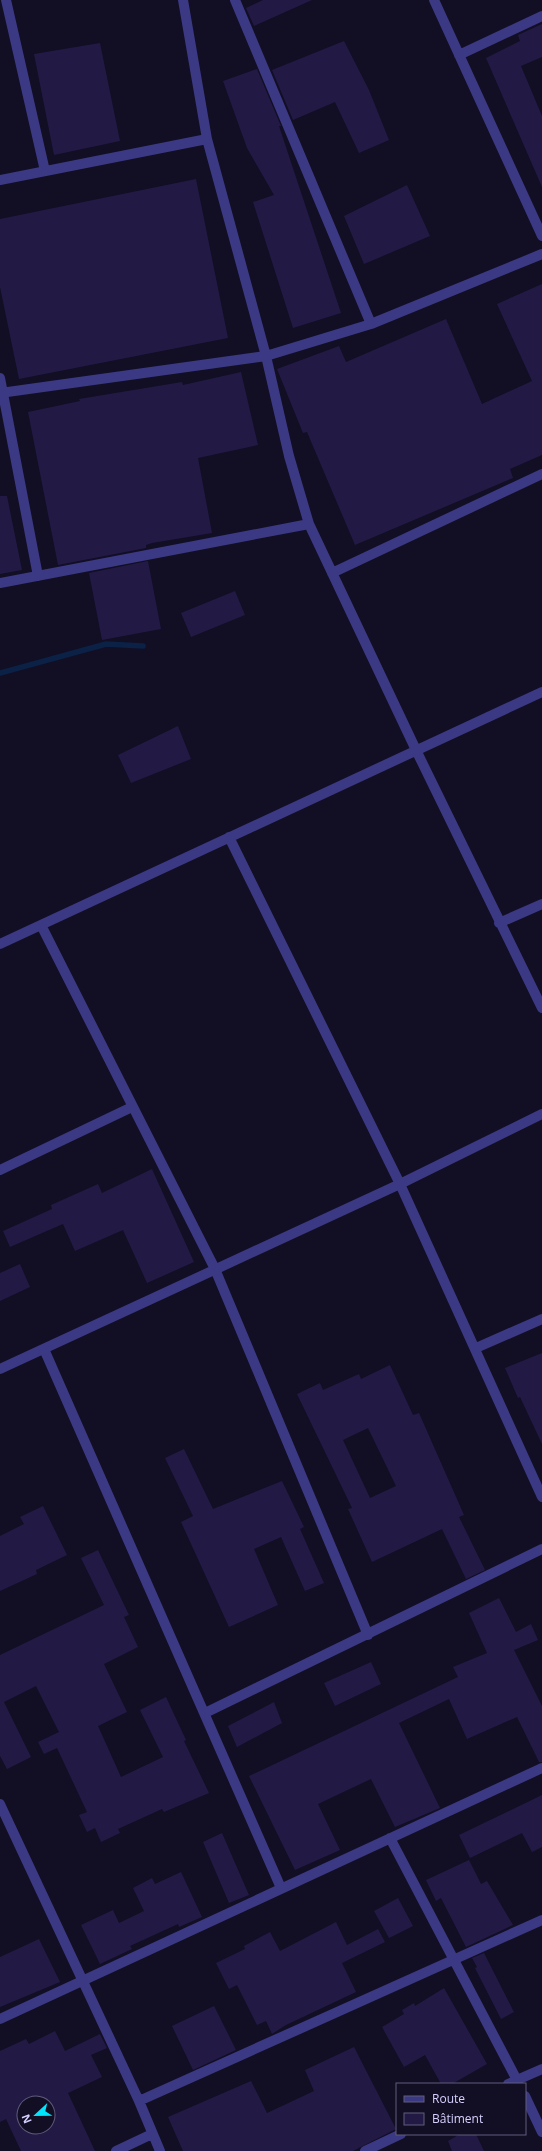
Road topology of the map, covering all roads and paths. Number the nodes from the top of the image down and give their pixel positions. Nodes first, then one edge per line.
1 (6, 0) edge
2 (183, 0) edge
3 (235, 0) edge
4 (434, 0) edge
5 (542, 16) edge
6 (459, 55) junction
7 (207, 139) junction
8 (45, 171) junction
9 (0, 180) edge
10 (542, 236) edge
11 (542, 254) edge
12 (371, 324) junction
13 (266, 356) junction
14 (0, 378) edge
15 (1, 393) edge
16 (542, 474) edge
17 (309, 524) junction
18 (332, 573) junction
19 (38, 576) junction
20 (0, 583) edge
21 (542, 692) edge
22 (416, 750) junction
23 (228, 837) junction
24 (542, 904) edge
25 (500, 923) junction
26 (41, 925) junction
27 (0, 944) edge
28 (542, 1008) edge
29 (132, 1107) junction
30 (542, 1114) edge
31 (0, 1170) edge
32 (400, 1184) junction
33 (215, 1269) junction
34 (542, 1319) edge
35 (476, 1348) junction
36 (44, 1349) junction
37 (0, 1369) edge
38 (542, 1497) edge
39 (542, 1549) edge
40 (368, 1635) junction
41 (205, 1714) junction
42 (542, 1768) edge
43 (0, 1804) edge
44 (390, 1838) junction
45 (281, 1888) junction
46 (542, 1920) edge
47 (455, 1960) junction
48 (83, 1981) junction
49 (0, 2019) edge
50 (542, 2069) edge
51 (518, 2082) edge
52 (526, 2098) edge
53 (139, 2101) junction
54 (542, 2132) edge
55 (152, 2134) junction
56 (399, 2135) edge
57 (116, 2151) edge
58 (160, 2151) edge
59 (365, 2151) edge

1 - 8 street
2 - 7 street
3 - 12 street
4 - 6 street
5 - 6 street
6 - 10 street
7 - 8 street
7 - 13 street
8 - 9 street
11 - 12 street
12 - 13 street
13 - 15 street
13 - 17 street
14 - 15 street
15 - 19 street
16 - 18 street
17 - 18 street
17 - 19 street
18 - 22 street
19 - 20 street
21 - 22 street
22 - 23 street
22 - 25 street
23 - 26 street
23 - 32 street
24 - 25 street
25 - 28 street
26 - 27 street
26 - 29 street
29 - 31 street
29 - 33 street
30 - 32 street
32 - 33 street
32 - 35 street
33 - 36 street
33 - 40 street
34 - 35 street
35 - 38 street
36 - 37 street
36 - 41 street
39 - 40 street
40 - 41 street
41 - 45 street
42 - 44 street
43 - 48 street
44 - 45 street
44 - 47 street
45 - 48 street
46 - 47 street
47 - 51 street
47 - 53 street
48 - 49 street
48 - 53 street
50 - 51 street
52 - 54 street
53 - 55 street
55 - 57 street
55 - 58 street
56 - 59 street

